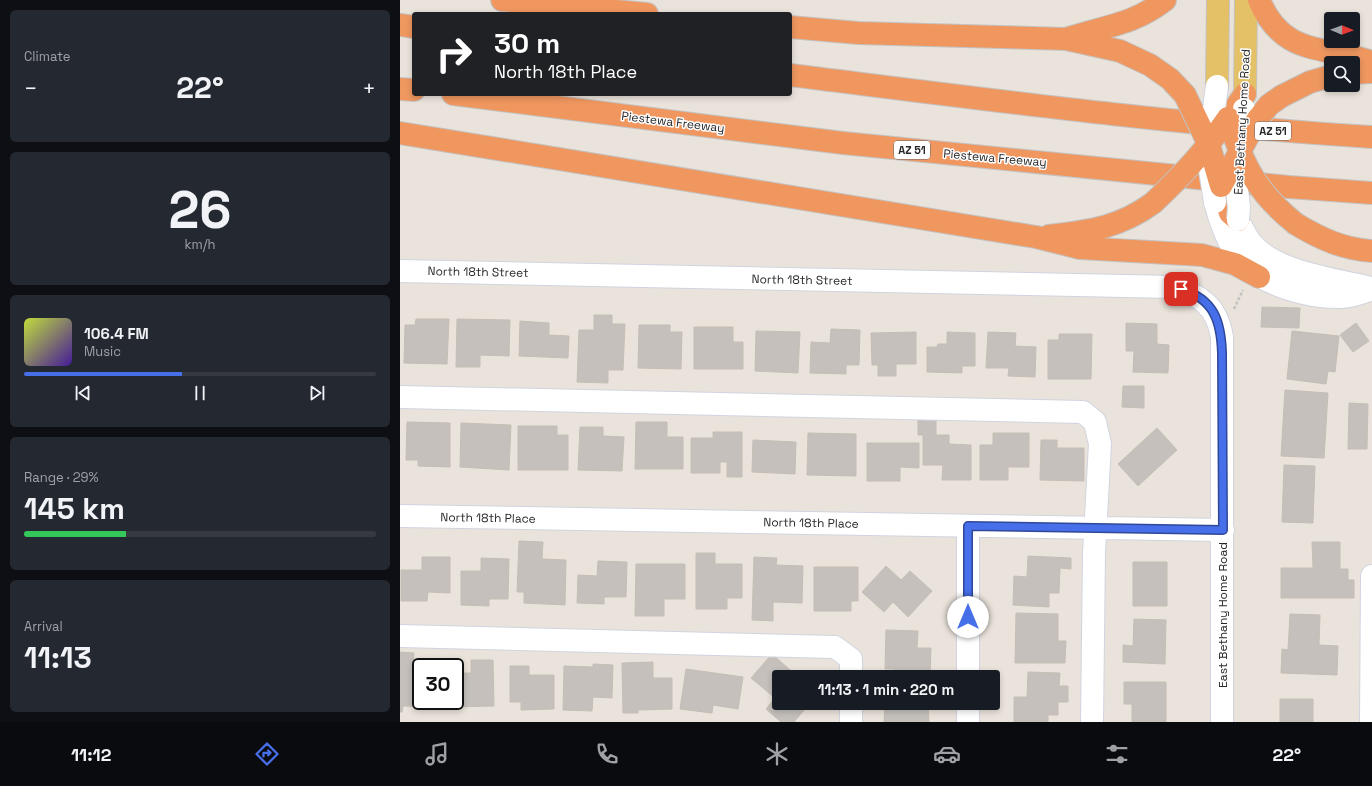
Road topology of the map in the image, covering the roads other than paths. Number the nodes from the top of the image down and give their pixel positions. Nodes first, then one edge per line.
1 (502, 0) edge
2 (1165, 0) edge
3 (1218, 0) edge
4 (1246, 0) edge
5 (1259, 0) edge
6 (626, 12) edge
7 (400, 25) edge
8 (412, 27) edge
9 (792, 27) edge
10 (1066, 39) junction
11 (1372, 62) edge
12 (1372, 72) edge
13 (1360, 73) edge
14 (792, 75) edge
15 (1324, 78) edge
16 (1217, 86) junction
17 (400, 89) edge
18 (412, 90) edge
19 (1245, 94) junction
20 (468, 96) edge
21 (1228, 118) junction
22 (400, 133) edge
23 (1372, 137) edge
24 (1209, 146) junction
25 (1239, 153) junction
26 (1372, 193) edge
27 (1218, 194) junction
28 (1238, 220) junction
29 (1036, 238) junction
30 (1372, 251) edge
31 (400, 271) edge
32 (1259, 277) junction
33 (1372, 289) edge
34 (1201, 300) joint
35 (400, 396) edge
36 (400, 516) edge
37 (968, 526) junction
38 (1095, 529) junction
39 (1223, 530) junction
40 (1372, 576) edge
41 (400, 636) edge
42 (851, 670) edge
43 (968, 670) edge
44 (851, 710) edge
45 (968, 710) edge
46 (851, 722) edge
47 (968, 722) edge
48 (1092, 722) edge
49 (1222, 722) edge
50 (1371, 722) edge

1 - 6 highway
2 - 10 highway
3 - 16 main road
4 - 19 main road, East Bethany Home Road
5 - 11 highway
7 - 8 highway
9 - 10 highway
10 - 24 highway, bridge
12 - 13 highway
14 - 23 highway, AZ 51
15 - 25 highway, bridge
16 - 21 highway
16 - 24 street, bridge
17 - 18 highway
19 - 21 highway
19 - 25 street, East Bethany Home Road, bridge
20 - 26 highway, Piestewa Freeway / AZ 51
21 - 24 highway, bridge
21 - 25 highway, bridge
22 - 29 highway
24 - 27 highway, bridge
24 - 29 highway, bridge
25 - 27 highway, bridge
25 - 28 street, East Bethany Home Road, bridge
25 - 30 highway, bridge
27 - 28 highway
27 - 32 street, East Bethany Home Road
28 - 33 street
29 - 32 highway
31 - 34 street, North 18th Street
32 - 33 street
34 - 39 street, East Bethany Home Road
35 - 38 street
36 - 37 street, North 18th Place
37 - 38 street, North 18th Place
37 - 43 street
38 - 39 street, North 18th Place
38 - 48 street
39 - 49 street, East Bethany Home Road
40 - 50 street
41 - 42 street
44 - 46 street
45 - 47 street

